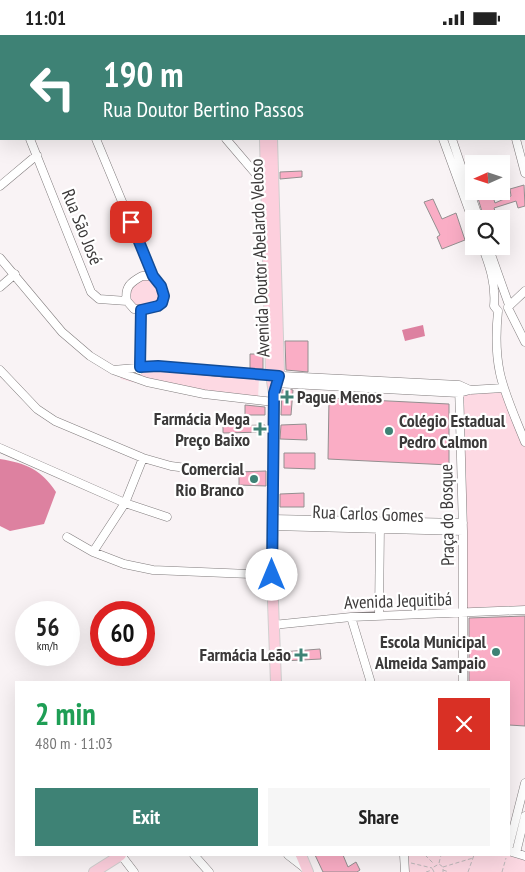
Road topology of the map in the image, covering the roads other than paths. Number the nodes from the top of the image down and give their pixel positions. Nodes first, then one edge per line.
1 (30, 140) edge
2 (96, 140) edge
3 (227, 140) edge
4 (265, 140) edge
5 (272, 140) edge
6 (443, 140) edge
7 (452, 140) edge
8 (516, 140) edge
9 (36, 155) junction
10 (254, 171) junction
11 (270, 173) junction
12 (525, 173) edge
13 (0, 186) edge
14 (271, 189) junction
15 (470, 205) junction
16 (471, 210) edge
17 (473, 210) edge
18 (485, 255) edge
19 (491, 255) edge
20 (0, 258) edge
21 (15, 274) junction
22 (153, 276) junction
23 (0, 287) edge
24 (525, 291) edge
25 (496, 300) junction
26 (127, 301) junction
27 (507, 304) junction
28 (141, 310) junction
29 (498, 311) junction
30 (525, 342) edge
31 (140, 367) junction
32 (0, 370) edge
33 (113, 370) junction
34 (138, 380) junction
35 (275, 385) junction
36 (503, 388) junction
37 (459, 389) junction
38 (525, 442) edge
39 (0, 448) edge
40 (143, 458) junction
41 (202, 470) dead end
42 (125, 503) junction
43 (167, 517) dead end
44 (272, 523) junction
45 (380, 526) junction
46 (463, 527) junction
47 (67, 537) dead end
48 (93, 553) junction
49 (272, 575) junction
50 (525, 610) edge
51 (464, 614) junction
52 (379, 616) junction
53 (351, 617) junction
54 (273, 625) junction
55 (276, 681) edge
56 (370, 681) edge
57 (463, 681) edge
58 (525, 783) edge
59 (523, 799) edge
60 (525, 816) edge
61 (510, 843) edge
62 (512, 852) edge
63 (119, 856) edge
64 (122, 856) edge
65 (195, 856) edge
66 (289, 856) edge
67 (301, 856) edge
68 (525, 856) edge
69 (404, 858) edge
70 (307, 871) edge
71 (94, 872) edge
72 (134, 872) edge
73 (209, 872) edge
74 (405, 872) edge

1 - 9 street, Rua São José
2 - 22 street
3 - 10 street
4 - 11 main road, Avenida Doutor Abelardo Veloso
5 - 11 main road, Avenida Doutor Abelardo Veloso
6 - 15 street
7 - 15 street
8 - 12 street
9 - 13 street
9 - 26 street, Rua São José
10 - 11 street
10 - 14 street
11 - 14 main road, Avenida Doutor Abelardo Veloso
14 - 35 main road, Avenida Doutor Abelardo Veloso
15 - 16 street
15 - 17 street
18 - 25 street
19 - 27 street
20 - 21 street
21 - 23 street
21 - 33 street
22 - 26 street
22 - 28 street
24 - 27 street
25 - 27 street
25 - 29 street
26 - 28 street
27 - 29 street
27 - 30 street
28 - 31 street
29 - 36 street
31 - 33 street
31 - 34 street
31 - 35 street
32 - 40 street
33 - 34 street
34 - 35 street
35 - 37 street
35 - 44 main road, Avenida Doutor Abelardo Veloso
36 - 37 street
36 - 38 street
37 - 46 street, Praça do Bosque
39 - 42 street
40 - 41 street
40 - 42 street
42 - 43 street
42 - 48 street
44 - 45 street, Rua Carlos Gomes
44 - 49 main road, Avenida Doutor Abelardo Veloso
45 - 46 street, Rua Carlos Gomes
45 - 52 street
46 - 51 street, Praça do Bosque
47 - 48 street
48 - 49 street
49 - 54 main road, Avenida Doutor Abelardo Veloso
50 - 51 street, Avenida Jequitibá
51 - 52 street, Avenida Jequitibá
51 - 57 street, Praça do Bosque
52 - 53 street, Avenida Jequitibá
53 - 54 street, Avenida Jequitibá
53 - 56 street
54 - 55 main road, Avenida Doutor Abelardo Veloso
58 - 59 street
59 - 61 street
60 - 62 street
62 - 68 street
63 - 71 main road
64 - 72 street
65 - 73 street
66 - 70 street
67 - 70 main road
69 - 74 street

